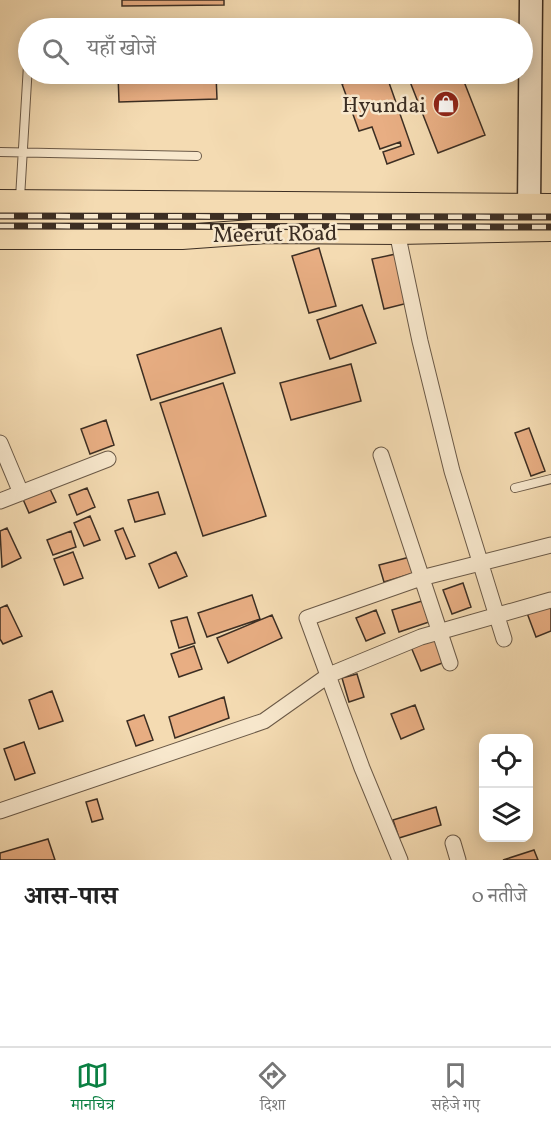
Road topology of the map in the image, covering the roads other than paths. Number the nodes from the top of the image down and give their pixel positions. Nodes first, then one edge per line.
1 (531, 0) edge
2 (532, 18) edge
3 (533, 48) edge
4 (27, 84) edge
5 (0, 152) edge
6 (24, 153) junction
7 (197, 156) dead end
8 (10, 202) edge
9 (540, 218) edge
10 (397, 232) junction
11 (0, 237) edge
12 (0, 443) edge
13 (381, 455) dead end
14 (108, 459) dead end
15 (551, 479) edge
16 (515, 488) dead end
17 (21, 493) junction
18 (0, 501) edge
19 (551, 545) edge
20 (481, 563) junction
21 (421, 578) junction
22 (551, 600) edge
23 (496, 614) junction
24 (439, 631) junction
25 (504, 639) dead end
26 (450, 663) dead end
27 (329, 675) junction
28 (0, 811) edge
29 (453, 843) dead end
30 (400, 860) edge
31 (458, 860) edge

1 - 2 street
3 - 9 street
4 - 6 lane
5 - 6 lane
6 - 7 lane
6 - 8 lane
8 - 9 main road, Meerut Road
9 - 10 main road, Meerut Road
10 - 11 main road, Meerut Road
10 - 20 street
12 - 17 street
13 - 21 street
14 - 17 street
15 - 16 lane
17 - 18 street
19 - 20 street
20 - 21 street
20 - 23 street
21 - 24 street
21 - 27 street
22 - 23 street
23 - 24 street
23 - 25 street
24 - 26 street
24 - 27 street
27 - 28 street
27 - 30 street
29 - 31 street

